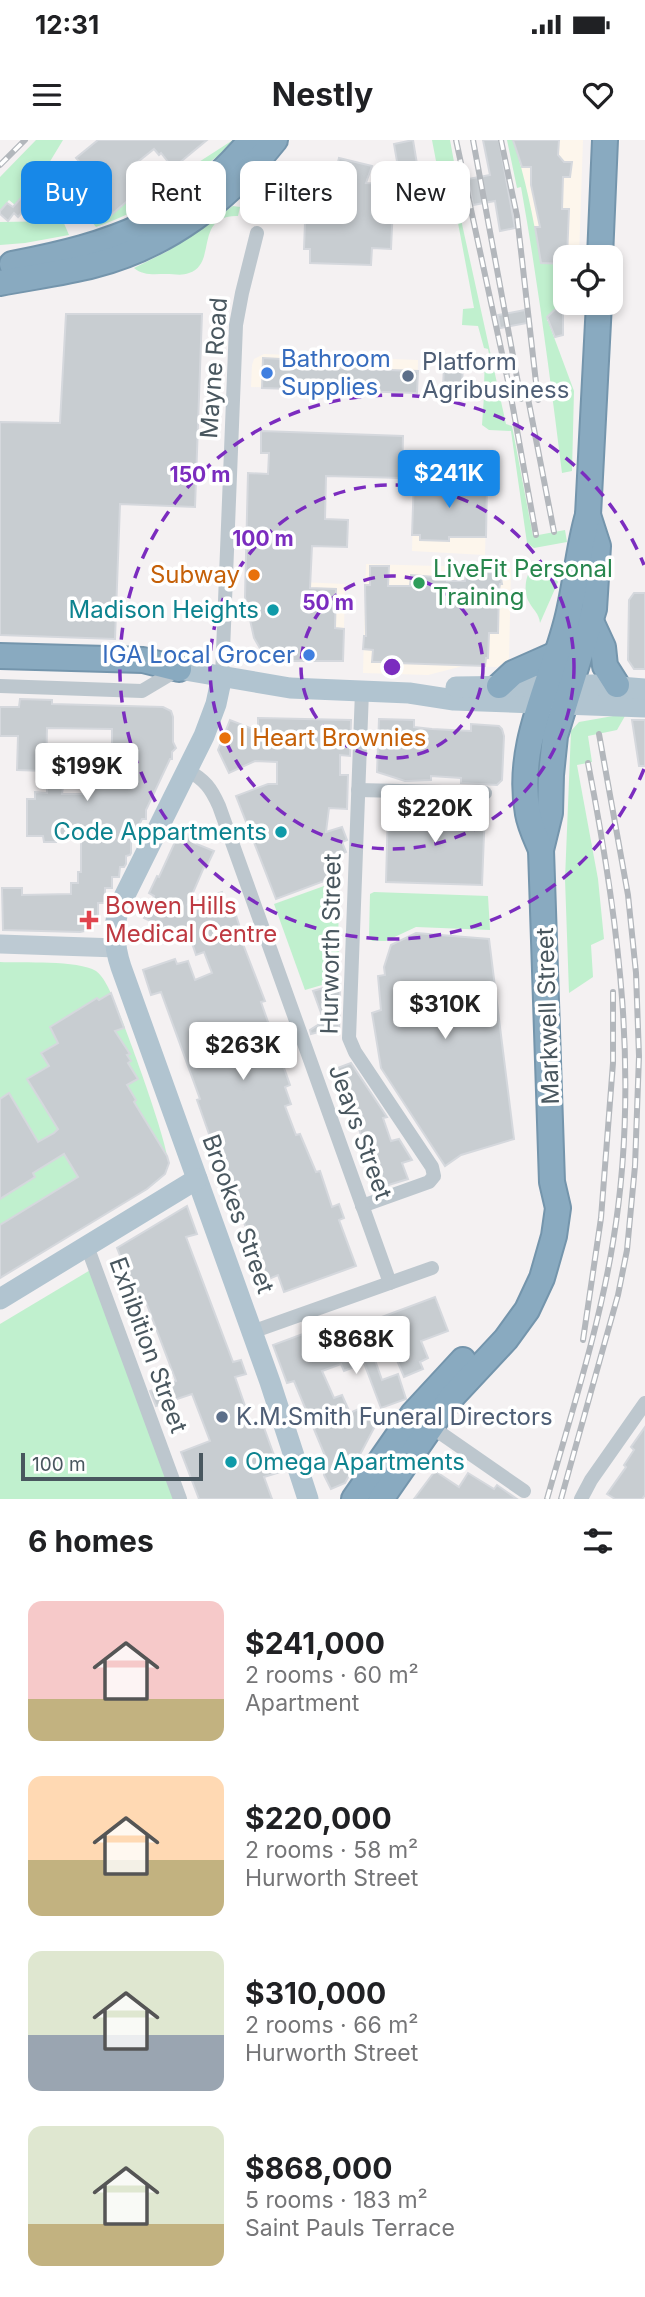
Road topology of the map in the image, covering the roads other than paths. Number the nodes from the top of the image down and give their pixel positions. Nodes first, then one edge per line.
1 (251, 140) edge
2 (275, 140) edge
3 (605, 140) edge
4 (257, 233) dead end
5 (601, 245) edge
6 (0, 253) edge
7 (34, 259) junction
8 (93, 265) junction
9 (0, 266) edge
10 (0, 282) edge
11 (0, 298) edge
12 (597, 315) edge
13 (588, 515) junction
14 (591, 621) junction
15 (556, 654) junction
16 (0, 656) edge
17 (49, 665) junction
18 (179, 669) junction
19 (0, 671) edge
20 (222, 676) junction
21 (617, 685) junction
22 (0, 686) edge
23 (499, 686) junction
24 (645, 690) edge
25 (362, 691) junction
26 (409, 693) junction
27 (542, 694) junction
28 (567, 694) junction
29 (645, 707) edge
30 (187, 770) junction
31 (358, 790) junction
32 (485, 793) dead end
33 (541, 850) junction
34 (0, 944) edge
35 (117, 948) junction
36 (197, 1179) junction
37 (362, 1206) junction
38 (87, 1246) junction
39 (432, 1268) dead end
40 (390, 1283) junction
41 (0, 1299) edge
42 (252, 1332) junction
43 (645, 1403) edge
44 (422, 1420) junction
45 (524, 1491) dead end
46 (180, 1499) edge
47 (308, 1499) edge
48 (354, 1499) edge
49 (381, 1499) edge
50 (581, 1499) edge

1 - 7 highway
2 - 8 highway
3 - 5 highway
4 - 20 street, Mayne Road
6 - 7 highway
7 - 9 highway
8 - 10 highway
8 - 11 highway
12 - 13 highway
13 - 14 highway, Markwell Street
13 - 15 highway, Markwell Street
14 - 21 highway
14 - 28 highway, Markwell Street
15 - 23 highway
15 - 27 highway, Markwell Street
16 - 17 highway
17 - 18 highway
17 - 19 highway
18 - 20 main road
18 - 22 street
20 - 25 main road
20 - 30 main road, Brookes Street
21 - 24 main road
21 - 28 main road
23 - 26 main road
23 - 27 main road
25 - 26 main road
25 - 31 street, Hurworth Street
26 - 27 main road
27 - 28 main road
27 - 33 highway, Markwell Street
28 - 29 main road
28 - 33 highway, Markwell Street
30 - 35 main road, Brookes Street
30 - 37 street, Jeays Street
31 - 32 street
31 - 37 street, Hurworth Street
33 - 44 highway, Markwell Street
34 - 35 main road
35 - 36 main road, Brookes Street
36 - 38 main road
36 - 42 main road, Brookes Street
37 - 40 street, Jeays Street
38 - 41 main road
38 - 46 street, Exhibition Street
39 - 40 street
40 - 42 street
42 - 47 main road, Brookes Street
43 - 50 street
44 - 45 street
44 - 48 highway
44 - 49 highway

